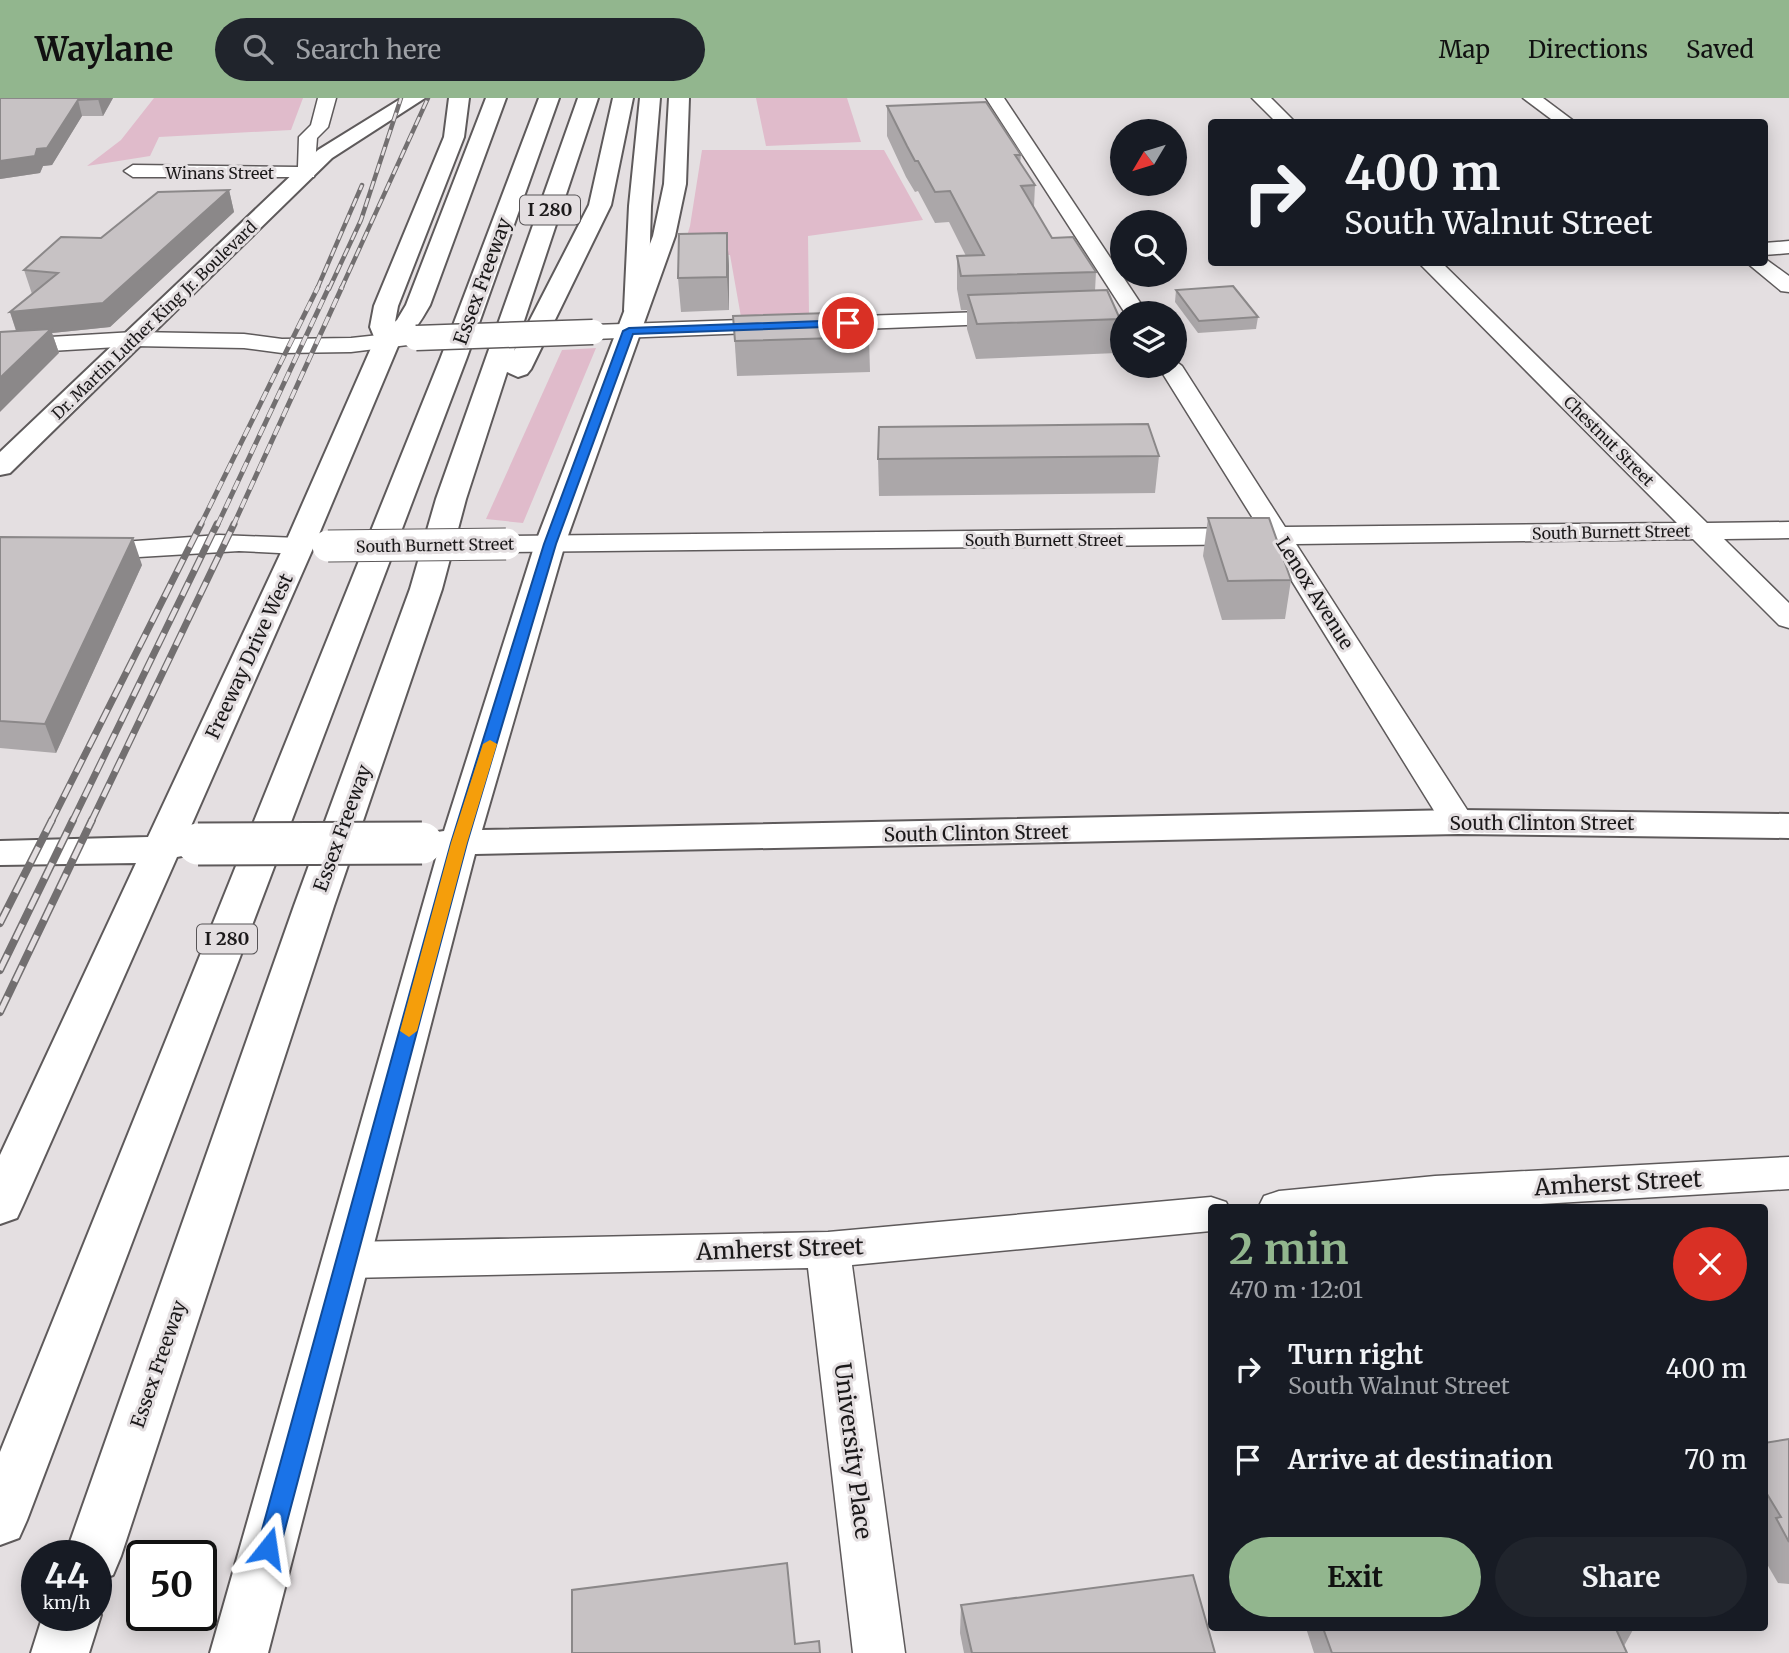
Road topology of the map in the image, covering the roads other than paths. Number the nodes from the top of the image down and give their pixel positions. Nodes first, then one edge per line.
1 (459, 98) edge
2 (496, 98) edge
3 (549, 98) edge
4 (588, 98) edge
5 (623, 98) edge
6 (650, 98) edge
7 (679, 98) edge
8 (995, 98) edge
9 (1261, 98) edge
10 (1532, 98) edge
11 (329, 100) edge
12 (424, 101) edge
13 (1283, 119) edge
14 (1562, 119) edge
15 (319, 127) junction
16 (325, 155) junction
17 (133, 171) dead end
18 (307, 173) junction
19 (1789, 247) edge
20 (1768, 249) edge
21 (1432, 266) edge
22 (1762, 266) edge
23 (1789, 286) edge
24 (1120, 301) edge
25 (1039, 317) edge
26 (633, 320) junction
27 (134, 339) junction
28 (388, 339) junction
29 (0, 347) edge
30 (1178, 378) edge
31 (0, 467) edge
32 (451, 499) junction
33 (1699, 530) junction
34 (1789, 530) edge
35 (1282, 538) junction
36 (550, 544) junction
37 (314, 546) junction
38 (0, 551) edge
39 (1789, 619) edge
40 (1458, 822) junction
41 (1789, 826) edge
42 (0, 839) edge
43 (441, 843) junction
44 (180, 845) junction
45 (0, 853) edge
46 (1789, 1173) edge
47 (1321, 1204) edge
48 (0, 1205) edge
49 (1208, 1214) edge
50 (828, 1250) junction
51 (348, 1260) junction
52 (0, 1520) edge
53 (98, 1540) edge
54 (67, 1631) edge
55 (60, 1653) edge
56 (239, 1653) edge
57 (878, 1653) edge

1 - 28 main road, Freeway Drive West
2 - 28 main road
3 - 52 main road, Essex Freeway / I 280
4 - 32 main road, Essex Freeway / I 280
5 - 32 main road
6 - 26 main road
7 - 26 main road
8 - 24 street
9 - 13 street
10 - 14 street
11 - 15 street
12 - 16 main road, Dr. Martin Luther King Jr. Boulevard
12 - 18 main road, Dr. Martin Luther King Jr. Boulevard
15 - 16 street
15 - 18 street
16 - 18 main road, Dr. Martin Luther King Jr. Boulevard
17 - 18 street, Winans Street
18 - 27 main road, Dr. Martin Luther King Jr. Boulevard
19 - 20 street
21 - 33 street, Chestnut Street
22 - 23 street
25 - 26 street
26 - 28 street, bridge
26 - 36 main road
27 - 28 street
27 - 29 street
27 - 31 main road, Dr. Martin Luther King Jr. Boulevard
28 - 37 main road, Freeway Drive West
30 - 35 street, Lenox Avenue
32 - 53 main road, Essex Freeway / I 280
33 - 34 street, South Burnett Street
33 - 35 street, South Burnett Street
33 - 39 street, Chestnut Street
35 - 36 street, South Burnett Street
35 - 40 street, Lenox Avenue
36 - 37 street, South Burnett Street, bridge
36 - 43 main road
37 - 38 street, South Burnett Street
37 - 44 main road, Freeway Drive West
40 - 41 main road, South Clinton Street
40 - 43 main road, South Clinton Street
42 - 44 main road, South Clinton Street
43 - 44 main road, South Clinton Street, bridge
43 - 51 main road
44 - 45 main road, South Clinton Street
44 - 48 main road, Freeway Drive West
46 - 47 street, Amherst Street
49 - 50 street, Amherst Street
50 - 51 street, Amherst Street
50 - 57 street, University Place
51 - 56 main road
54 - 55 main road

